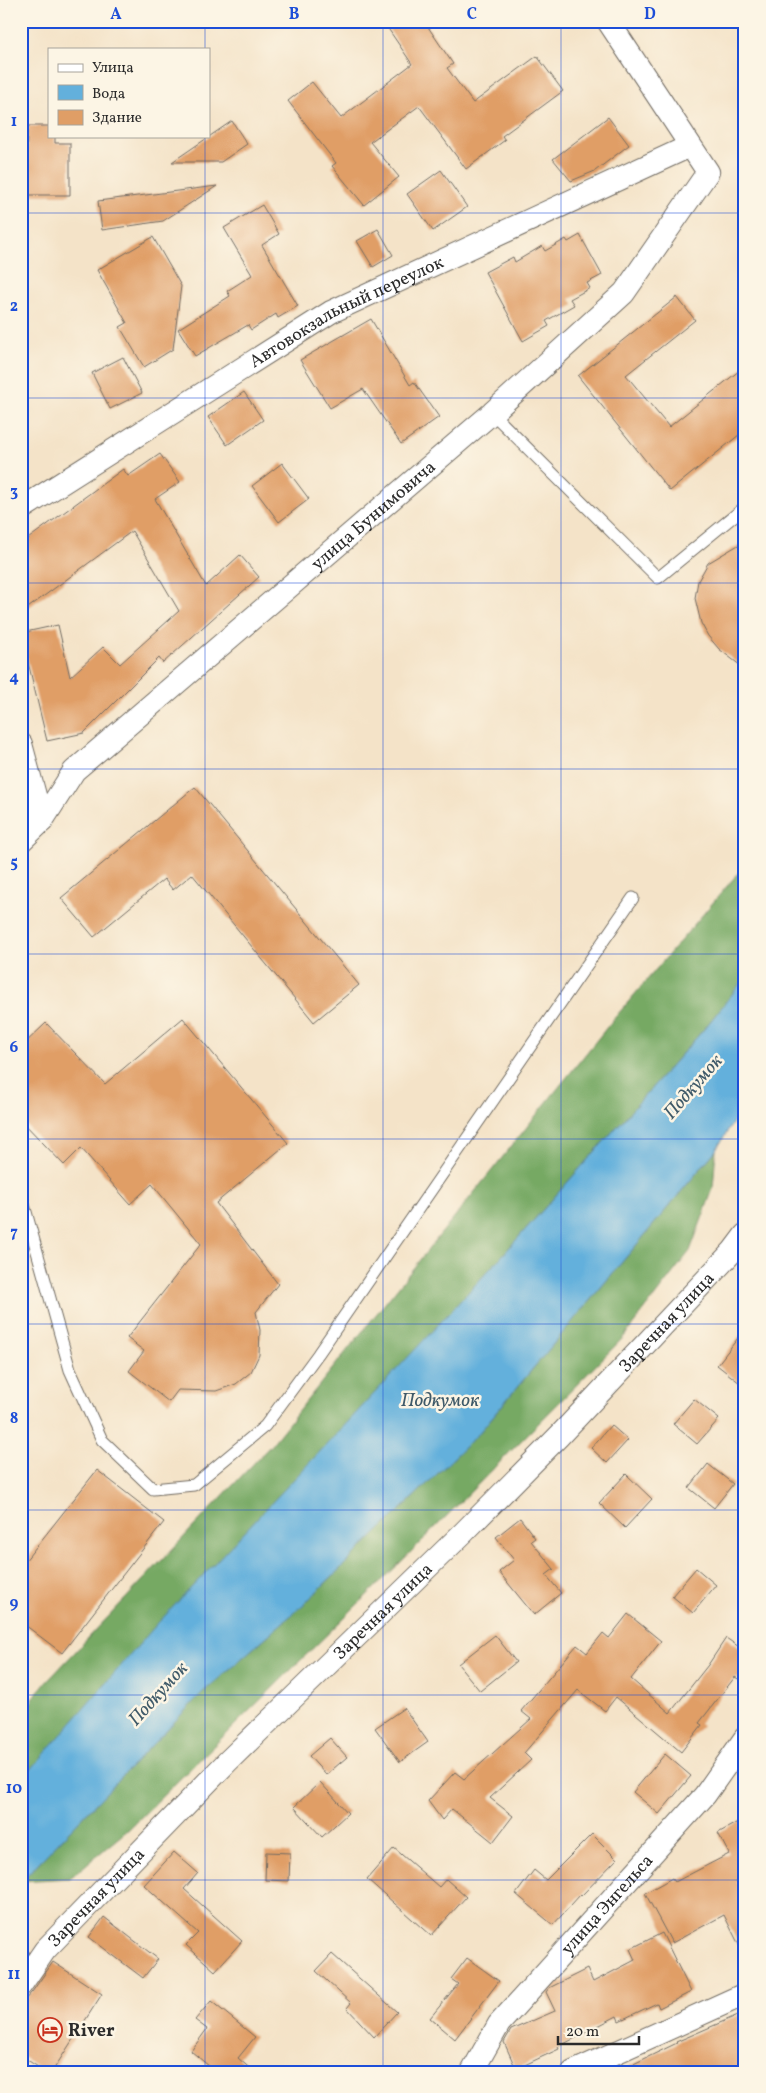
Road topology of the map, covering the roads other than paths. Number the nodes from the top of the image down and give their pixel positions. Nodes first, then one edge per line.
1 (610, 22) edge
2 (690, 146) junction
3 (492, 413) junction
4 (745, 507) edge
5 (21, 510) edge
6 (21, 744) edge
7 (42, 821) junction
8 (21, 841) edge
9 (633, 898) dead end
10 (21, 1194) edge
11 (745, 1235) edge
12 (745, 1738) edge
13 (21, 1985) edge
14 (745, 1994) edge
15 (472, 2072) edge
16 (573, 2072) edge

1 - 2 street
2 - 3 street, улица Бунимовича
2 - 5 street, Автовокзальный переулок
3 - 4 lane
3 - 7 street, улица Бунимовича
6 - 7 street
7 - 8 street, улица Бунимовича
9 - 10 lane
11 - 13 street, Заречная улица
12 - 15 street, улица Энгельса
14 - 16 street

